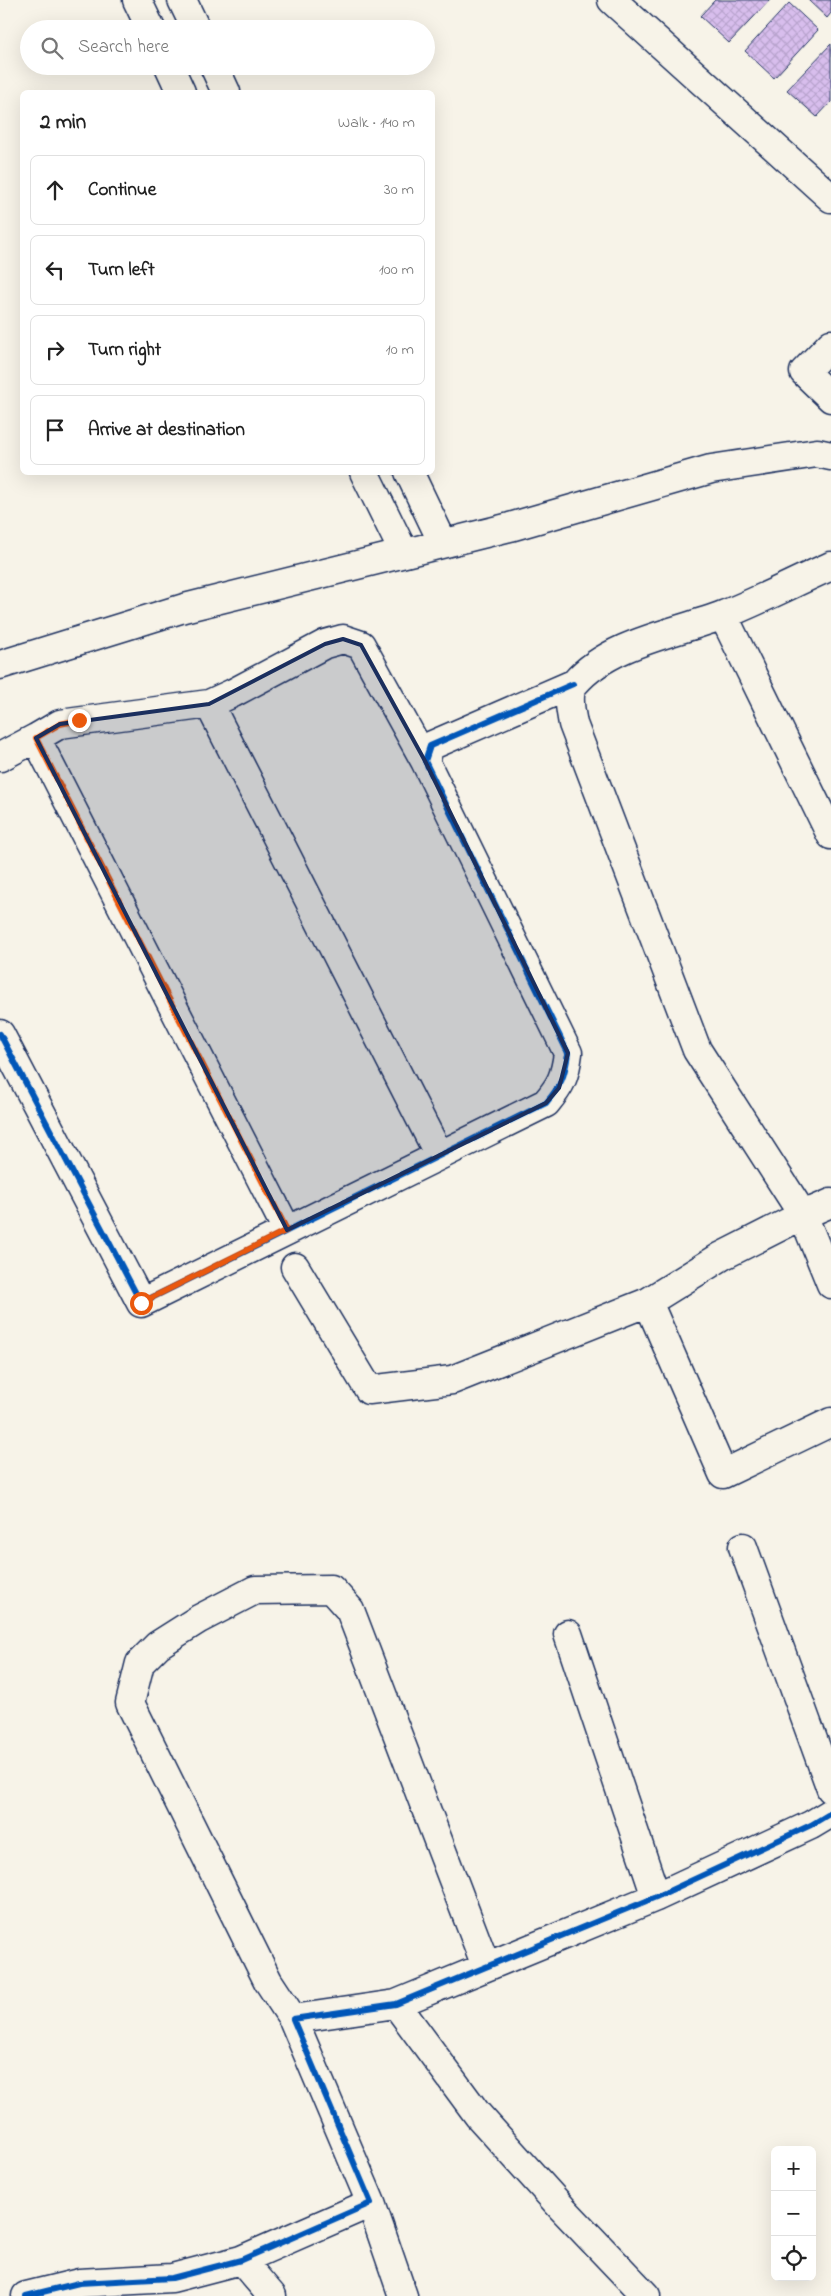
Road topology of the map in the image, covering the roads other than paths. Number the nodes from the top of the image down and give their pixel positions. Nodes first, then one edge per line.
1 (138, 0) edge
2 (182, 0) edge
3 (612, 0) edge
4 (147, 20) edge
5 (192, 20) edge
6 (174, 75) edge
7 (218, 75) edge
8 (181, 90) edge
9 (225, 90) edge
10 (831, 198) edge
11 (831, 344) edge
12 (831, 398) edge
13 (831, 456) edge
14 (365, 475) edge
15 (410, 475) edge
16 (443, 544) junction
17 (404, 553) junction
18 (831, 566) edge
19 (723, 615) junction
20 (0, 665) edge
21 (573, 684) junction
22 (209, 704) junction
23 (36, 738) junction
24 (0, 756) edge
25 (426, 761) junction
26 (831, 835) edge
27 (0, 1034) edge
28 (439, 1156) junction
29 (831, 1202) edge
30 (803, 1215) junction
31 (287, 1230) junction
32 (296, 1267) dead end
33 (831, 1284) edge
34 (648, 1302) junction
35 (831, 1422) edge
36 (744, 1547) dead end
37 (568, 1634) dead end
38 (831, 1789) edge
39 (831, 1813) edge
40 (656, 1897) junction
41 (486, 1966) junction
42 (396, 2004) junction
43 (293, 2018) junction
44 (371, 2203) junction
45 (241, 2260) junction
46 (174, 2287) edge
47 (26, 2296) edge
48 (272, 2296) edge
49 (403, 2296) edge
50 (646, 2296) edge

1 - 4 street
2 - 5 street
3 - 10 street
6 - 8 street
7 - 9 street
11 - 12 street
13 - 16 street
14 - 17 street
15 - 16 street
16 - 17 street
17 - 20 street
18 - 19 street
19 - 21 street
19 - 26 street
21 - 25 street
21 - 30 street
22 - 23 street
22 - 25 street
22 - 28 street
23 - 24 street
23 - 31 street
25 - 28 street
27 - 31 street
28 - 31 street
29 - 30 street
30 - 33 street
30 - 34 street
32 - 34 street
34 - 35 street
36 - 38 street
37 - 40 street
39 - 40 street
40 - 41 street
41 - 42 street
41 - 43 street
42 - 43 street
42 - 50 street
43 - 44 street
44 - 45 street
44 - 49 street
45 - 46 street
45 - 48 street
46 - 47 street

